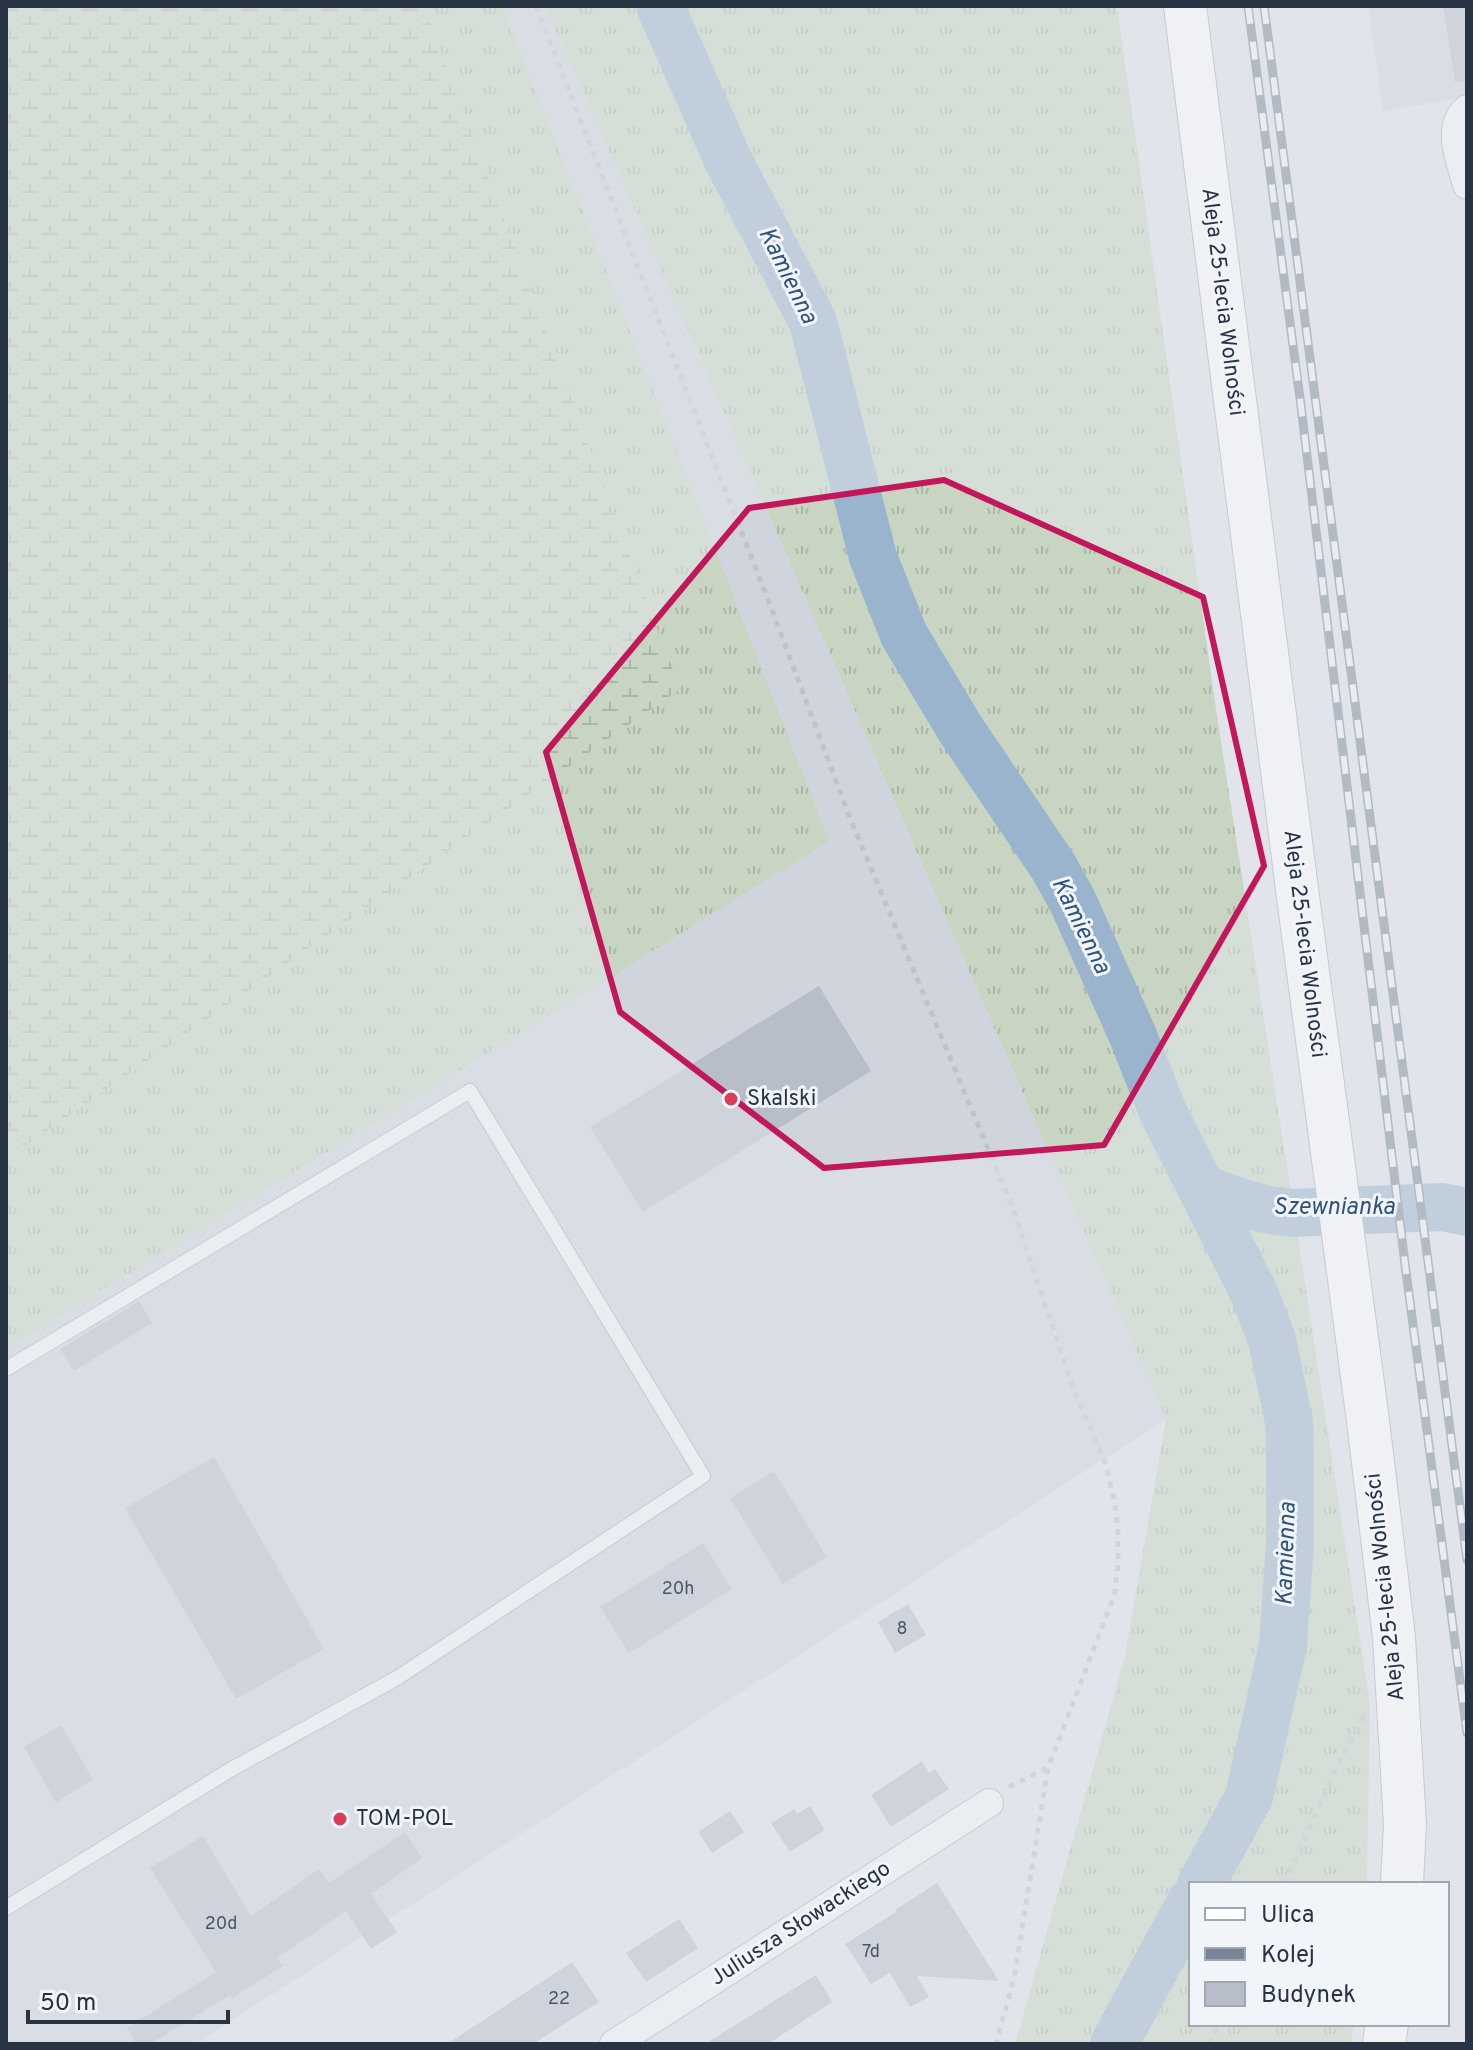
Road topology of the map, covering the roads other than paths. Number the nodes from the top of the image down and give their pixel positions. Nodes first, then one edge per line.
1 (1185, 6) edge
2 (1467, 109) edge
3 (1467, 185) edge
4 (6, 1369) edge
5 (989, 1803) road end
6 (1402, 1882) edge
7 (6, 1908) edge
8 (614, 2044) edge

1 - 6 main road, Aleja 25-lecia Wolności
2 - 3 street
4 - 7 lane
5 - 8 street, Juliusza Słowackiego

